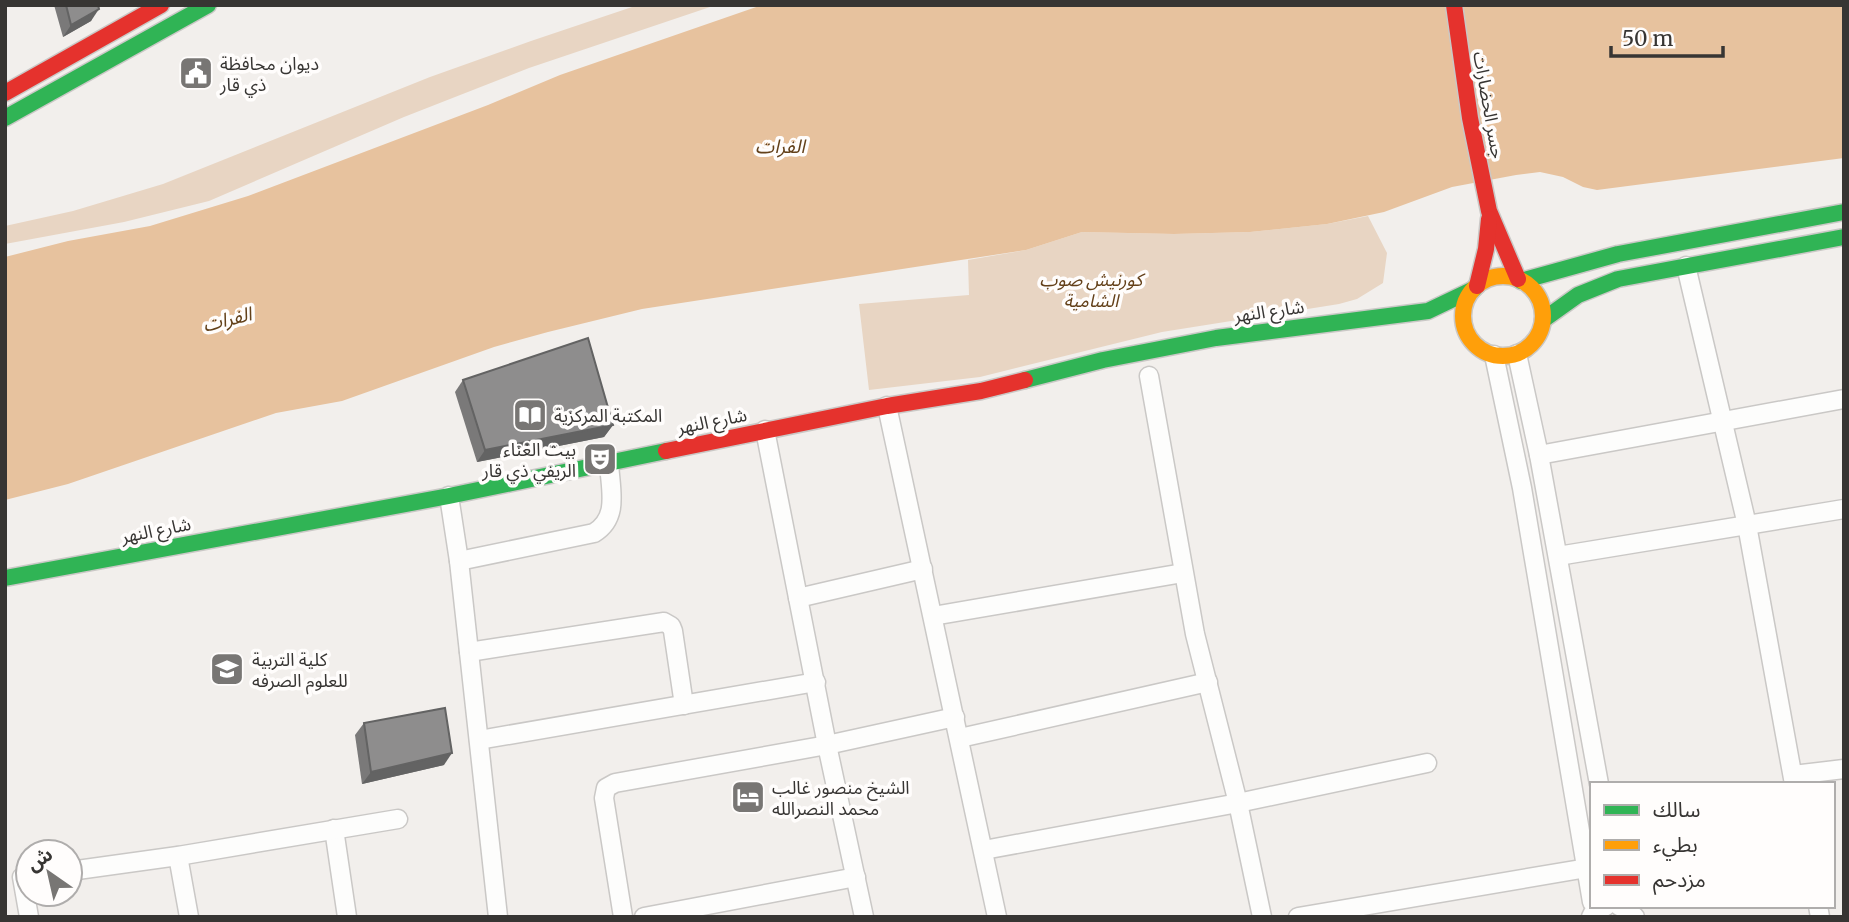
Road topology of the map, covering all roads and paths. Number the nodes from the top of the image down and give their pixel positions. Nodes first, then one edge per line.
1 (160, 5) edge
2 (208, 5) edge
3 (1454, 5) edge
4 (5, 93) edge
5 (5, 118) edge
6 (1489, 211) junction
7 (1844, 212) edge
8 (1844, 237) edge
9 (1686, 266) junction
10 (1520, 280) junction
11 (1475, 287) junction
12 (1438, 318) junction
13 (1543, 320) junction
14 (1469, 339) junction
15 (1517, 354) junction
16 (1494, 355) junction
17 (1149, 376) dead end
18 (1844, 399) edge
19 (887, 406) junction
20 (1722, 421) junction
21 (765, 430) junction
22 (1539, 455) junction
23 (609, 462) junction
24 (449, 496) junction
25 (1844, 509) edge
26 (1747, 525) junction
27 (1558, 556) junction
28 (459, 561) junction
29 (923, 569) junction
30 (1183, 573) junction
31 (5, 578) edge
32 (798, 598) junction
33 (933, 616) junction
34 (469, 652) junction
35 (816, 682) junction
36 (1208, 682) junction
37 (684, 705) junction
38 (955, 717) junction
39 (960, 738) junction
40 (479, 740) junction
41 (827, 744) junction
42 (1427, 763) dead end
43 (1844, 769) edge
44 (1794, 780) edge
45 (1599, 782) edge
46 (1238, 803) junction
47 (398, 819) dead end
48 (334, 829) junction
49 (984, 849) junction
50 (178, 856) junction
51 (1587, 868) junction
52 (84, 869) edge
53 (856, 877) junction
54 (1590, 883) edge
55 (189, 917) edge
56 (347, 917) edge
57 (498, 917) edge
58 (623, 917) edge
59 (644, 917) edge
60 (864, 917) edge
61 (997, 917) edge
62 (1262, 917) edge
63 (1298, 917) edge

1 - 4 main road
2 - 5 main road
3 - 6 main road, جسر الحضارات
6 - 10 main road
6 - 11 main road
7 - 10 main road
8 - 9 main road
9 - 13 main road
9 - 20 street
10 - 11 main road
10 - 13 main road
11 - 12 main road, شارع النهر
11 - 14 main road
12 - 14 main road
12 - 19 main road, شارع النهر
13 - 15 main road
14 - 16 main road
15 - 16 main road
15 - 22 street
16 - 51 street
17 - 30 street
18 - 20 street
19 - 21 main road, شارع النهر
19 - 29 street
20 - 22 street
20 - 26 street
21 - 23 main road, شارع النهر
21 - 32 street
22 - 27 street
23 - 24 main road, شارع النهر
23 - 28 street
24 - 28 street
24 - 31 main road, شارع النهر
25 - 26 street
26 - 27 street
26 - 44 street
27 - 45 street
28 - 34 street
29 - 32 street
29 - 33 street
30 - 33 street
30 - 36 street
32 - 35 street
33 - 38 street
34 - 37 street
34 - 40 street
35 - 37 street
35 - 41 street
36 - 39 street
36 - 46 street
37 - 40 street
38 - 39 street
38 - 41 street
39 - 49 street
40 - 57 street
41 - 53 street
41 - 58 street
42 - 46 street
43 - 44 street
46 - 49 street
46 - 62 street
47 - 48 street
48 - 50 street
48 - 56 street
49 - 61 street
50 - 52 street
50 - 55 street
51 - 54 street
51 - 63 street
53 - 59 street
53 - 60 street

